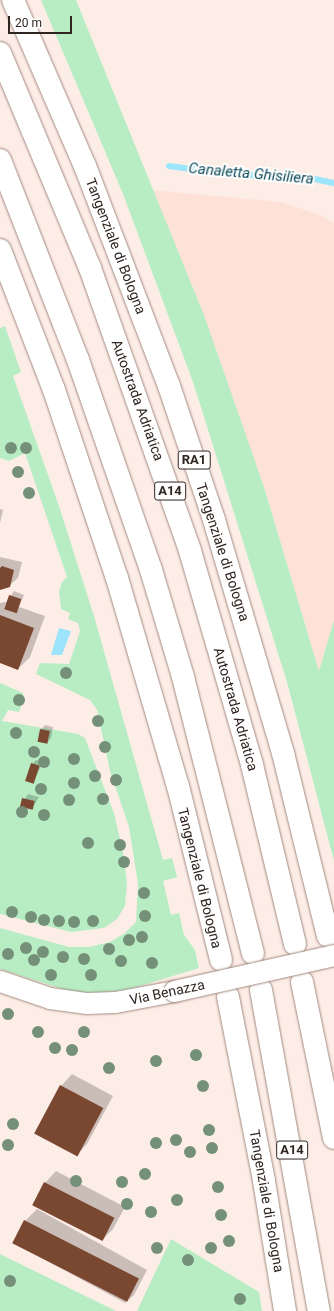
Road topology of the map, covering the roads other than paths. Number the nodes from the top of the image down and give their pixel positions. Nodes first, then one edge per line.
1 (13, 0) edge
2 (0, 53) edge
3 (0, 160) edge
4 (0, 250) edge
5 (295, 944) dead end
6 (331, 945) edge
7 (253, 953) dead end
8 (220, 960) dead end
9 (0, 981) edge
10 (302, 982) dead end
11 (261, 990) dead end
12 (228, 997) dead end
13 (334, 1138) edge
14 (285, 1311) edge
15 (320, 1311) edge

1 - 6 highway, Tangenziale di Bologna / RA1
2 - 5 highway, Autostrada Adriatica / A14
3 - 7 highway
4 - 8 highway, Tangenziale di Bologna
6 - 9 street, Via Benazza, bridge
10 - 13 highway
11 - 15 highway, A14
12 - 14 highway, Tangenziale di Bologna

